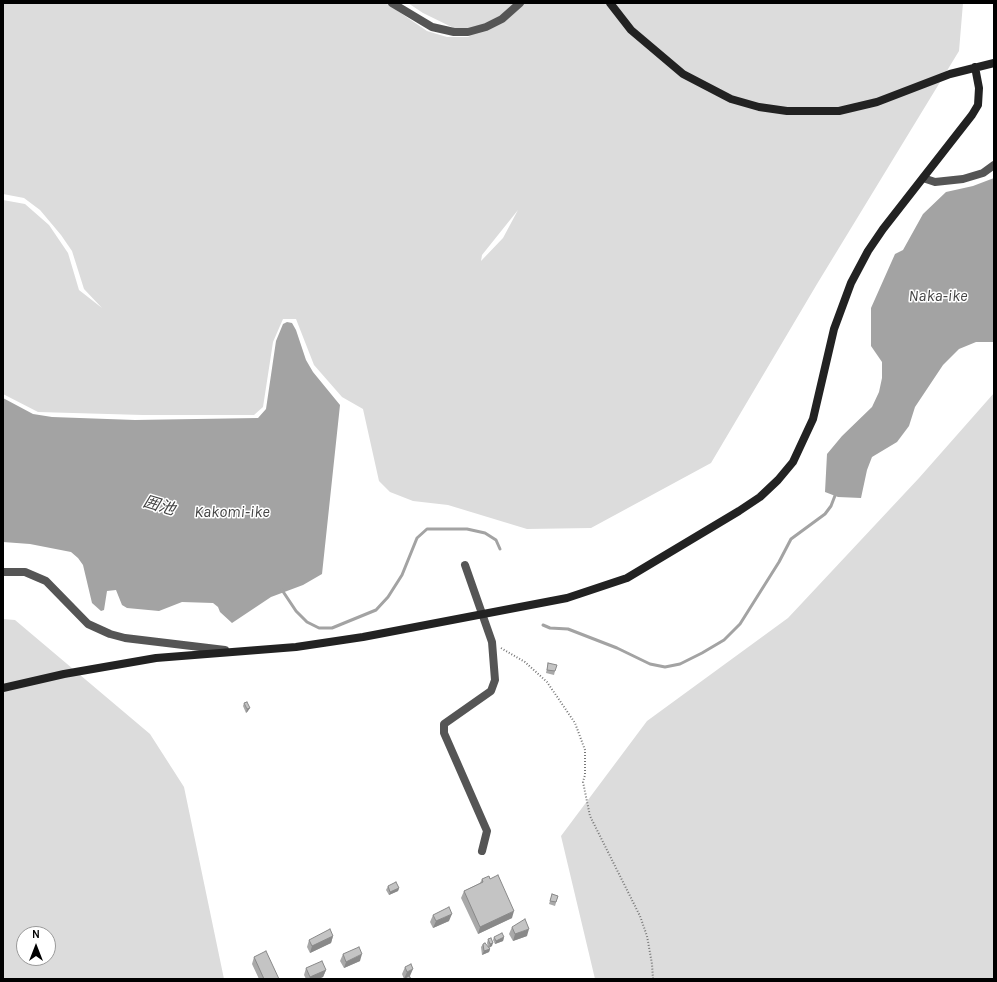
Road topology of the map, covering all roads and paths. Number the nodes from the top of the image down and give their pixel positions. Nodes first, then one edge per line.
1 (392, 3) edge
2 (520, 3) edge
3 (610, 3) edge
4 (994, 63) edge
5 (975, 67) junction
6 (994, 165) edge
7 (923, 178) junction
8 (465, 565) dead end
9 (3, 572) edge
10 (482, 615) junction
11 (492, 642) junction
12 (239, 652) junction
13 (3, 688) edge
14 (482, 851) dead end
15 (653, 979) edge

1 - 2 street
3 - 5 street
4 - 5 street
5 - 7 street
6 - 7 street
7 - 10 street
8 - 10 street
9 - 12 street
10 - 11 street
10 - 12 street
11 - 14 street
11 - 15 path
12 - 13 street

